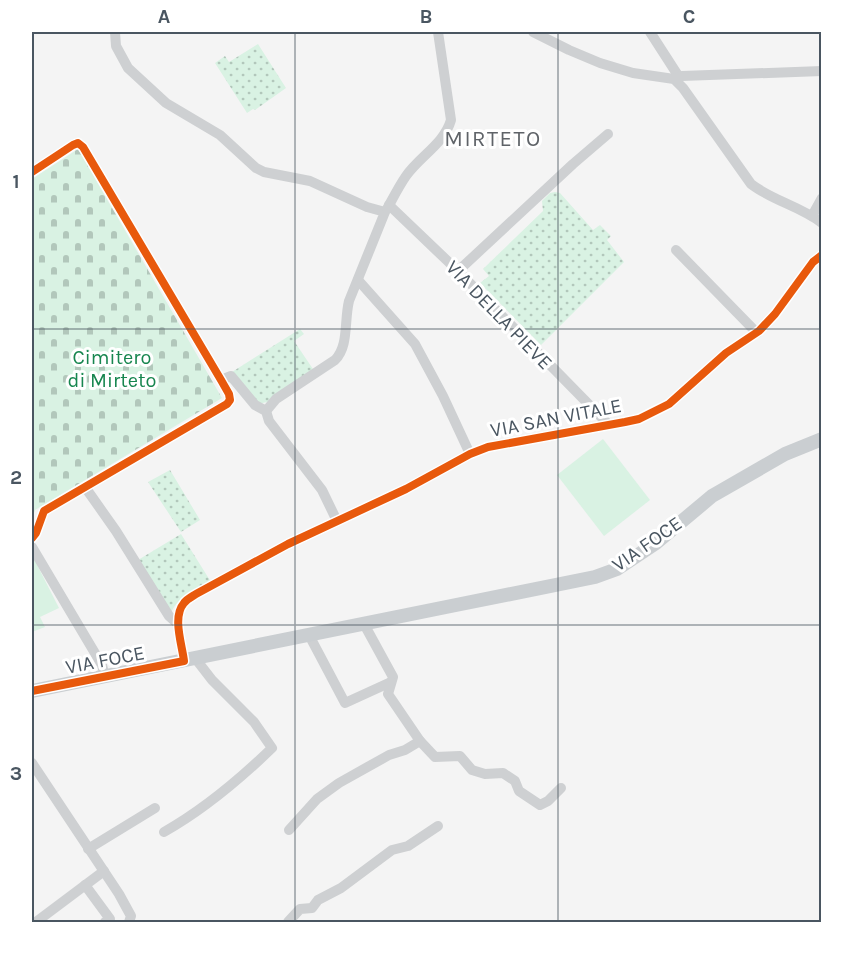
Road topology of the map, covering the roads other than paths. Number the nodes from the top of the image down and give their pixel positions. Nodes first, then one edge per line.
1 (116, 32) edge
2 (438, 32) edge
3 (532, 32) edge
4 (650, 32) edge
5 (822, 71) edge
6 (676, 78) junction
7 (608, 134) dead end
8 (32, 172) edge
9 (822, 198) edge
10 (387, 209) junction
11 (812, 216) junction
12 (822, 223) edge
13 (676, 250) dead end
14 (822, 255) edge
15 (458, 271) junction
16 (358, 280) junction
17 (757, 333) junction
18 (221, 380) junction
19 (266, 411) junction
20 (609, 425) junction
21 (822, 439) edge
22 (470, 454) junction
23 (85, 487) junction
24 (337, 521) junction
25 (32, 538) edge
26 (32, 548) edge
27 (178, 624) junction
28 (364, 624) junction
29 (309, 635) junction
30 (190, 660) junction
31 (105, 677) junction
32 (392, 682) junction
33 (32, 691) edge
34 (420, 741) junction
35 (33, 768) edge
36 (561, 788) dead end
37 (155, 808) dead end
38 (438, 826) dead end
39 (289, 830) dead end
40 (165, 832) dead end
41 (88, 849) junction
42 (104, 871) junction
43 (86, 885) junction
44 (36, 922) edge
45 (105, 922) edge
46 (129, 922) edge
47 (288, 922) edge

1 - 10 street
2 - 10 street
3 - 6 street
4 - 6 street
5 - 6 street
6 - 11 street
7 - 15 street
8 - 18 street
9 - 11 street
10 - 15 street, VIA DELLA PIEVE
10 - 16 street
11 - 12 street
13 - 17 street
14 - 17 street, VIA SAN VITALE
15 - 20 street, VIA DELLA PIEVE
16 - 19 street
16 - 22 street
17 - 20 street, VIA SAN VITALE
18 - 19 street
18 - 23 street
19 - 24 street
20 - 22 street, VIA SAN VITALE
21 - 28 main road, VIA FOCE
22 - 24 street, VIA SAN VITALE
23 - 25 street
23 - 27 street
24 - 27 street, VIA SAN VITALE
26 - 31 street
27 - 30 street
28 - 29 main road, VIA FOCE
28 - 32 street
29 - 30 main road, VIA FOCE
29 - 32 street
30 - 31 main road, VIA FOCE
30 - 40 street
31 - 33 main road, VIA FOCE
32 - 34 street
34 - 36 street
34 - 39 street
35 - 41 street
37 - 41 street
38 - 47 street
41 - 42 street
42 - 43 street
42 - 46 street
43 - 44 street
43 - 45 street

